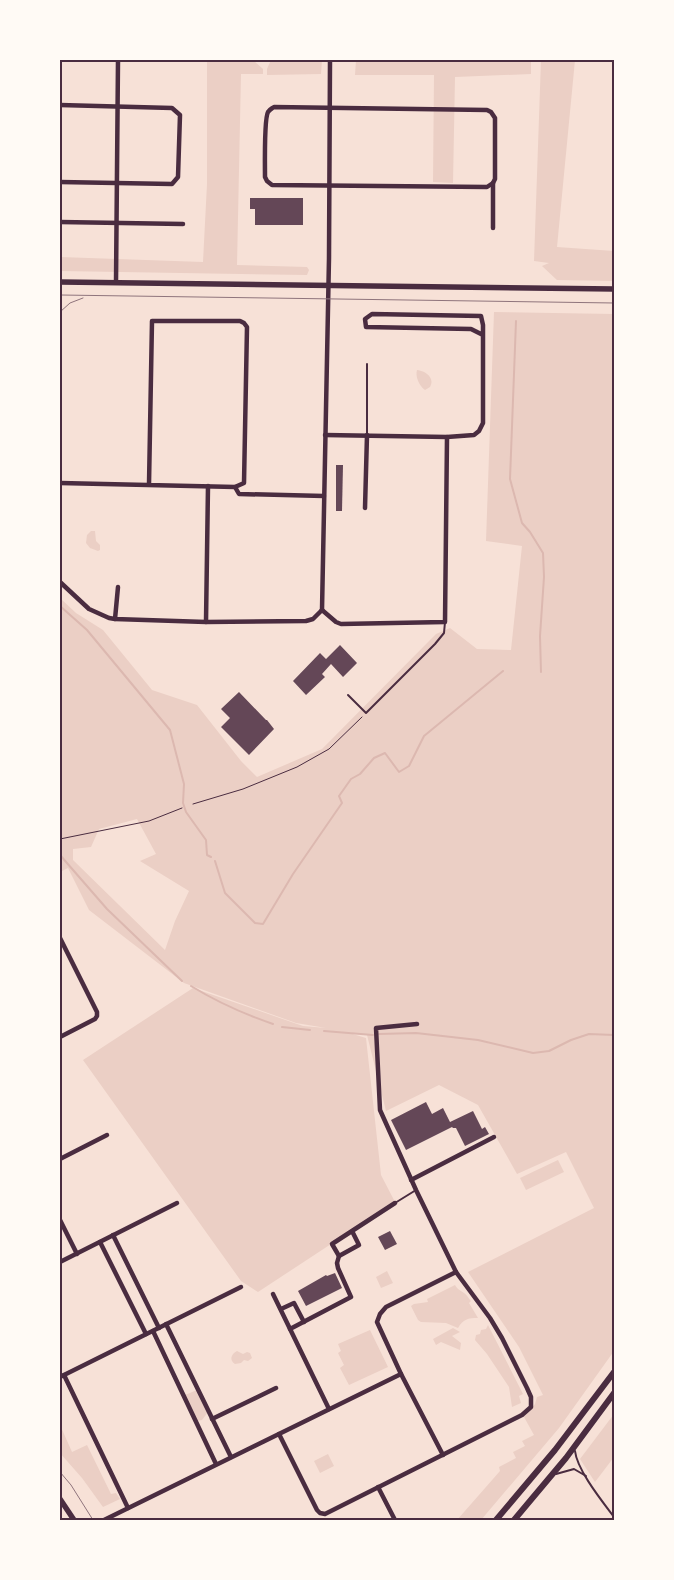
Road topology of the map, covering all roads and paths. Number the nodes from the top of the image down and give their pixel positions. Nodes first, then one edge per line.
1 (118, 60) edge
2 (330, 60) edge
3 (60, 106) edge
4 (117, 107) junction
5 (329, 108) junction
6 (60, 182) edge
7 (117, 182) junction
8 (493, 184) junction
9 (328, 186) junction
10 (60, 222) edge
11 (116, 223) junction
12 (183, 224) dead end
13 (493, 228) dead end
14 (60, 282) edge
15 (116, 282) junction
16 (328, 285) junction
17 (614, 289) edge
18 (483, 335) junction
19 (367, 364) dead end
20 (325, 435) junction
21 (367, 435) junction
22 (447, 436) junction
23 (60, 484) edge
24 (149, 484) junction
25 (208, 486) junction
26 (235, 487) junction
27 (324, 496) junction
28 (365, 508) dead end
29 (60, 582) edge
30 (118, 587) dead end
31 (322, 610) junction
32 (115, 619) junction
33 (206, 622) junction
34 (446, 622) junction
35 (348, 695) dead end
36 (366, 713) junction
37 (193, 804) dead end
38 (182, 808) dead end
39 (60, 840) edge
40 (60, 938) edge
41 (417, 1024) dead end
42 (60, 1037) edge
43 (107, 1135) dead end
44 (494, 1137) dead end
45 (60, 1159) edge
46 (411, 1180) junction
47 (416, 1190) junction
48 (177, 1203) dead end
49 (395, 1204) joint
50 (60, 1220) edge
51 (352, 1231) junction
52 (113, 1235) junction
53 (100, 1242) junction
54 (76, 1254) junction
55 (339, 1256) junction
56 (60, 1262) edge
57 (456, 1272) junction
58 (241, 1287) dead end
59 (273, 1294) dead end
60 (281, 1309) junction
61 (304, 1322) junction
62 (166, 1324) junction
63 (160, 1328) junction
64 (290, 1329) junction
65 (153, 1331) junction
66 (146, 1334) junction
67 (614, 1372) edge
68 (401, 1374) junction
69 (62, 1376) edge
70 (276, 1388) dead end
71 (614, 1393) edge
72 (329, 1409) junction
73 (212, 1419) junction
74 (279, 1434) junction
75 (577, 1443) junction
76 (443, 1455) junction
77 (231, 1458) junction
78 (216, 1464) junction
79 (586, 1476) junction
80 (550, 1477) junction
81 (378, 1487) junction
82 (60, 1499) edge
83 (128, 1508) junction
84 (614, 1517) edge
85 (74, 1520) edge
86 (104, 1520) edge
87 (395, 1520) edge
88 (496, 1520) edge
89 (514, 1520) edge

1 - 4 street
2 - 5 street
3 - 4 street
4 - 7 street
4 - 7 street
5 - 8 street
5 - 9 street
5 - 9 street
6 - 7 street
7 - 11 street
8 - 9 street
8 - 13 street
9 - 16 street
10 - 11 street
11 - 12 street
11 - 15 street
14 - 15 main road
15 - 16 main road
16 - 17 main road
16 - 20 street
18 - 18 street
18 - 22 street
19 - 21 lane
20 - 21 street
20 - 27 street
21 - 22 street
21 - 28 street
22 - 34 street
23 - 24 street
24 - 25 street
24 - 26 street
25 - 26 street
25 - 33 street
26 - 27 street
27 - 31 street
29 - 32 street
30 - 32 street
31 - 33 street
31 - 34 street
32 - 33 street
34 - 36 lane
35 - 36 lane
36 - 37 path
38 - 39 path
40 - 42 street
41 - 46 street
43 - 45 street
44 - 46 street
46 - 47 street
47 - 49 lane
47 - 57 street
48 - 52 street
49 - 51 street
50 - 54 street
51 - 55 street
51 - 55 street
52 - 53 street
52 - 63 street
53 - 54 street
53 - 66 street
54 - 56 street
55 - 61 street
57 - 68 street
57 - 76 street
58 - 62 street
59 - 60 street
60 - 61 street
60 - 64 street
61 - 64 street
62 - 63 street
62 - 73 street
63 - 65 street
64 - 72 street
65 - 66 street
65 - 78 street
66 - 69 street
67 - 88 main road
68 - 72 street
68 - 76 street
69 - 83 street
70 - 73 street
71 - 75 main road
72 - 74 street
73 - 77 street
74 - 77 street
74 - 81 street
75 - 79 lane
75 - 80 main road
76 - 81 street
77 - 78 street
78 - 83 street
79 - 80 lane
79 - 84 lane
80 - 89 main road
81 - 87 street
82 - 85 main road
83 - 86 street

